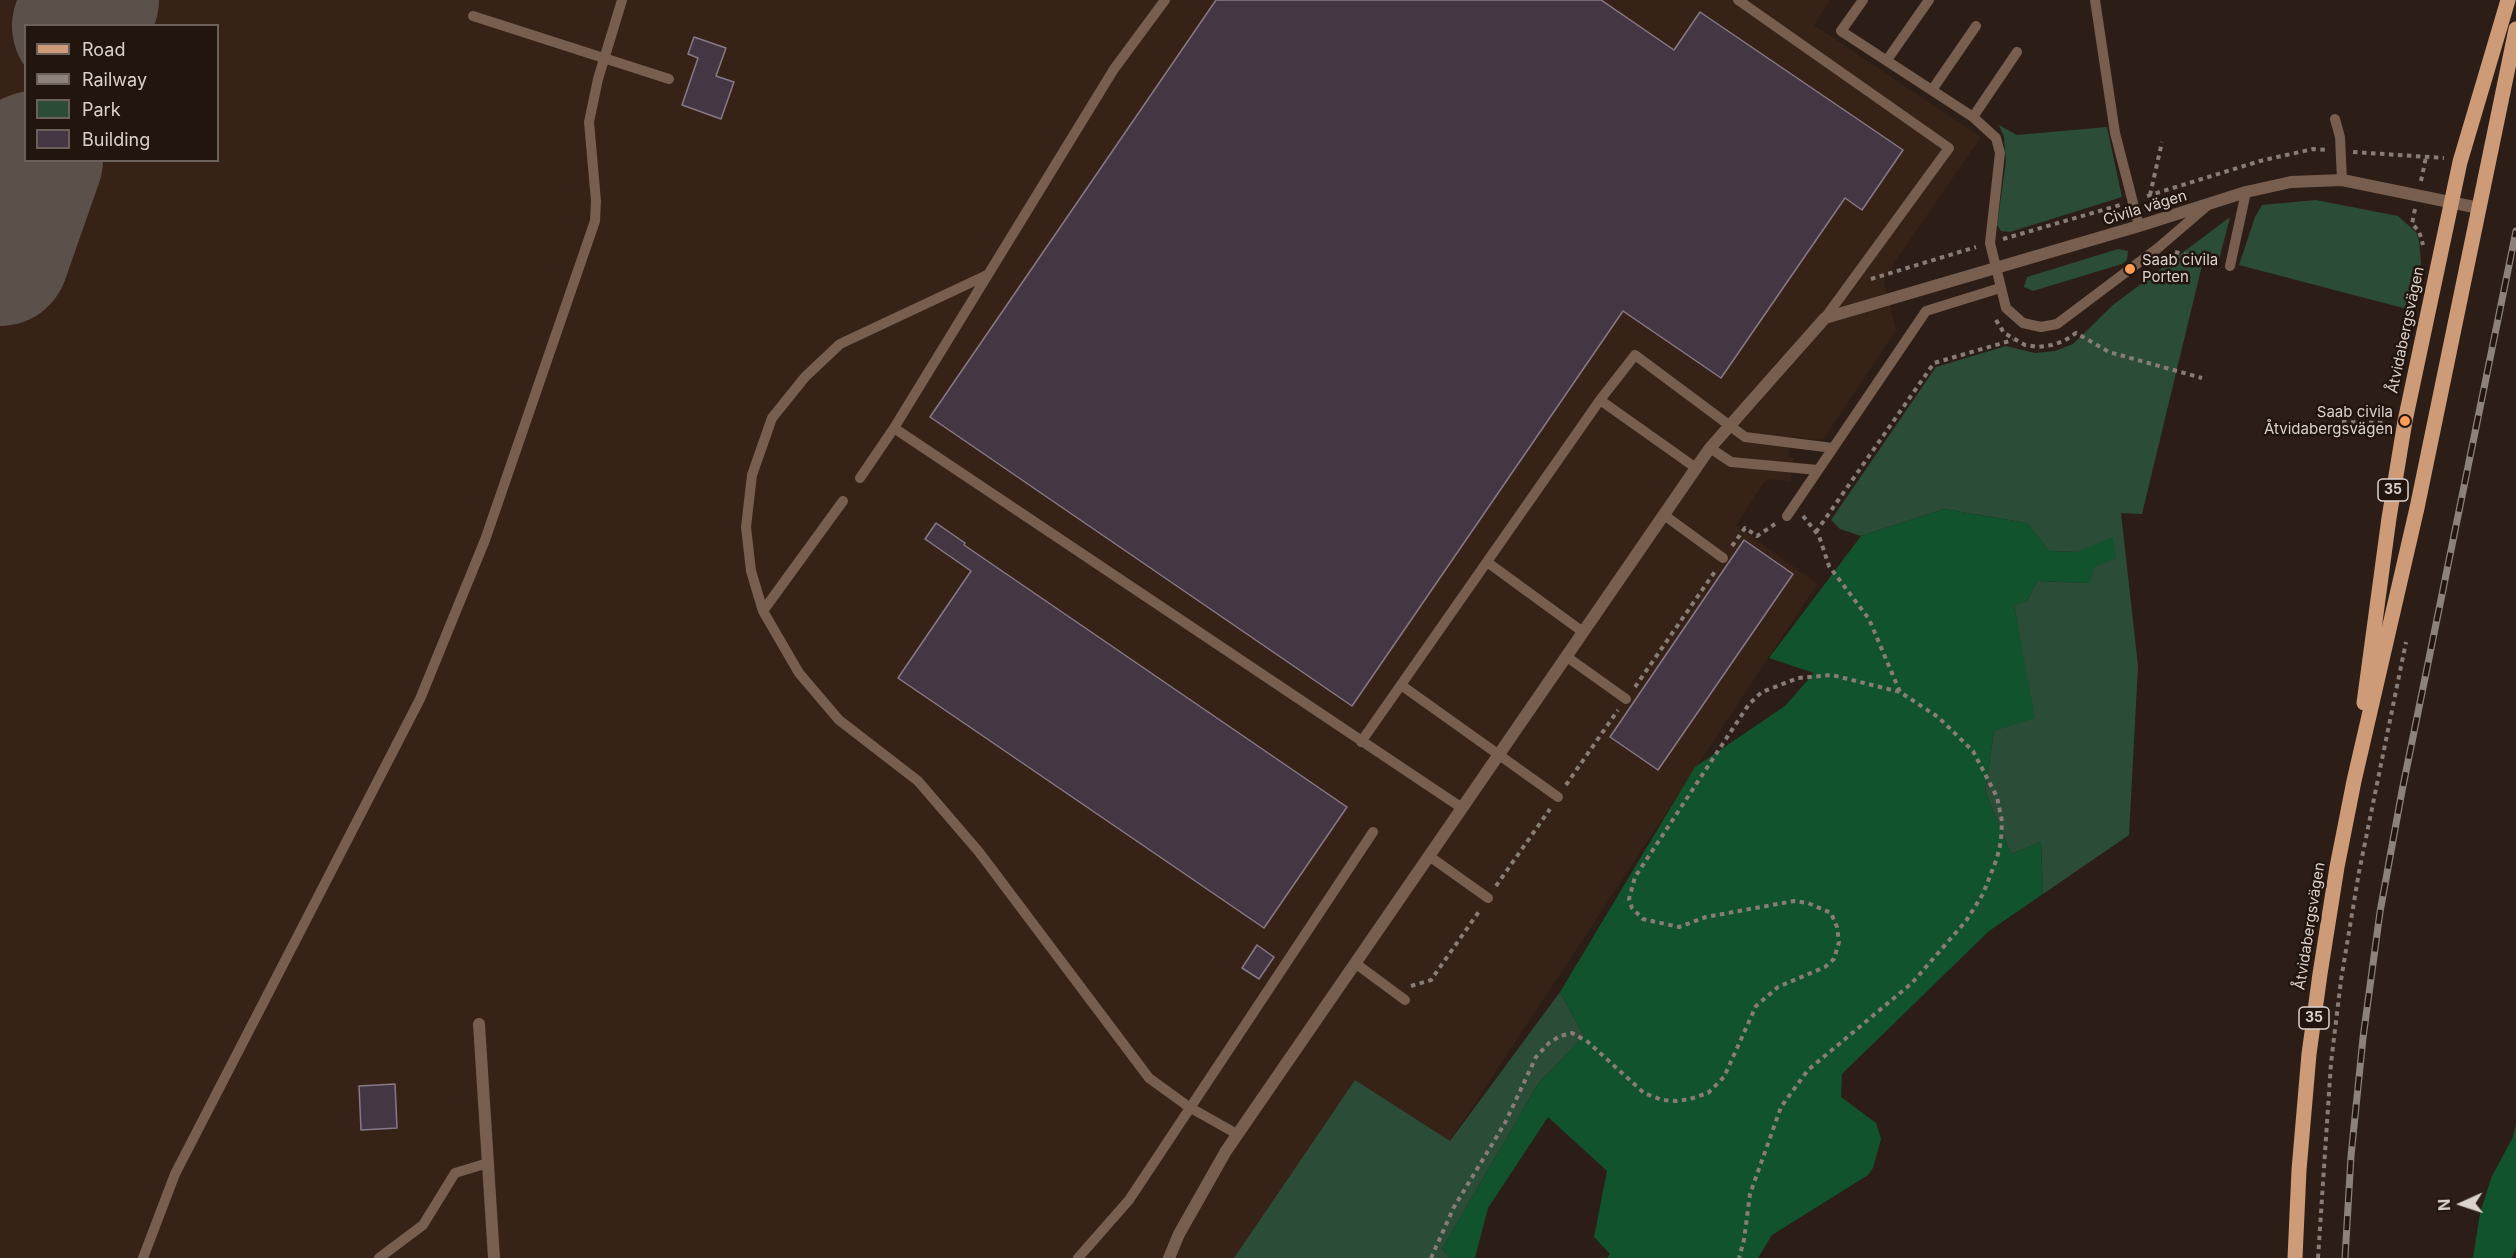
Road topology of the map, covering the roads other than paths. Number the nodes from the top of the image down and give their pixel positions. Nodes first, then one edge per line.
1 (622, 0) edge
2 (1165, 0) edge
3 (1738, 0) edge
4 (1863, 0) edge
5 (1929, 0) edge
6 (2095, 0) edge
7 (2508, 0) edge
8 (473, 16) dead end
9 (1976, 26) dead end
10 (2516, 29) edge
11 (2017, 52) dead end
12 (605, 58) junction
13 (1887, 60) junction
14 (669, 79) dead end
15 (1932, 90) junction
16 (1973, 117) junction
17 (2335, 119) dead end
18 (2342, 180) junction
19 (2246, 192) junction
20 (2450, 202) junction
21 (2208, 205) junction
22 (2479, 208) junction
23 (2139, 226) junction
24 (2230, 266) road end
25 (1995, 267) junction
26 (987, 275) junction
27 (2000, 288) junction
28 (1825, 318) junction
29 (1600, 400) junction
30 (1729, 426) junction
31 (894, 428) junction
32 (1710, 448) junction
33 (1833, 448) junction
34 (1696, 468) junction
35 (1818, 470) junction
36 (860, 478) dead end
37 (843, 501) dead end
38 (1664, 514) junction
39 (1788, 516) road end
40 (1724, 558) road end
41 (1486, 562) junction
42 (763, 611) junction
43 (1583, 632) junction
44 (1567, 657) junction
45 (1401, 685) junction
46 (1626, 699) road end
47 (1361, 742) junction
48 (1499, 754) junction
49 (2354, 781) junction
50 (1558, 797) road end
51 (1462, 808) junction
52 (1373, 832) dead end
53 (1430, 856) junction
54 (1488, 898) road end
55 (1355, 963) junction
56 (1405, 1000) dead end
57 (479, 1024) dead end
58 (1190, 1107) junction
59 (1237, 1134) junction
60 (488, 1163) junction
61 (143, 1258) edge
62 (379, 1258) edge
63 (494, 1258) edge
64 (1078, 1258) edge
65 (1169, 1258) edge
66 (2295, 1258) edge

1 - 12 lane
2 - 26 lane
3 - 28 lane
4 - 13 lane
5 - 13 lane
6 - 23 lane
7 - 20 main road, Åtvidabergsvägen / 35
8 - 12 lane
9 - 15 lane
10 - 22 main road, Åtvidabergsvägen / 35
11 - 16 lane
12 - 14 lane
12 - 61 lane
13 - 15 lane
15 - 16 lane
16 - 25 lane
17 - 18 lane
18 - 19 street, Civila vägen
18 - 20 street, Civila vägen
19 - 21 street, Civila vägen
19 - 24 lane
20 - 22 street, Civila vägen
20 - 49 main road, Åtvidabergsvägen / 35
21 - 23 street, Civila vägen
21 - 27 lane
22 - 49 main road, Åtvidabergsvägen / 35
23 - 25 street, Civila vägen
25 - 27 lane
25 - 28 street, Civila vägen
26 - 31 lane
26 - 42 lane
27 - 33 lane
28 - 30 street
29 - 30 lane
29 - 34 lane
29 - 41 lane
30 - 32 street
30 - 33 lane
31 - 36 lane
31 - 47 lane
32 - 34 street
32 - 35 lane
33 - 35 lane
34 - 38 street
35 - 39 lane
37 - 42 lane
38 - 40 lane
38 - 43 street
41 - 43 lane
41 - 45 lane
42 - 58 lane
43 - 44 street
44 - 46 lane
44 - 48 street
45 - 47 lane
45 - 48 lane
47 - 51 lane
48 - 50 lane
48 - 51 street
49 - 66 main road, Åtvidabergsvägen / 35
51 - 53 street
52 - 58 lane
53 - 54 lane
53 - 55 street
55 - 56 lane
55 - 59 street
57 - 60 street
58 - 59 lane
58 - 64 lane
59 - 65 street
60 - 62 lane
60 - 63 street

